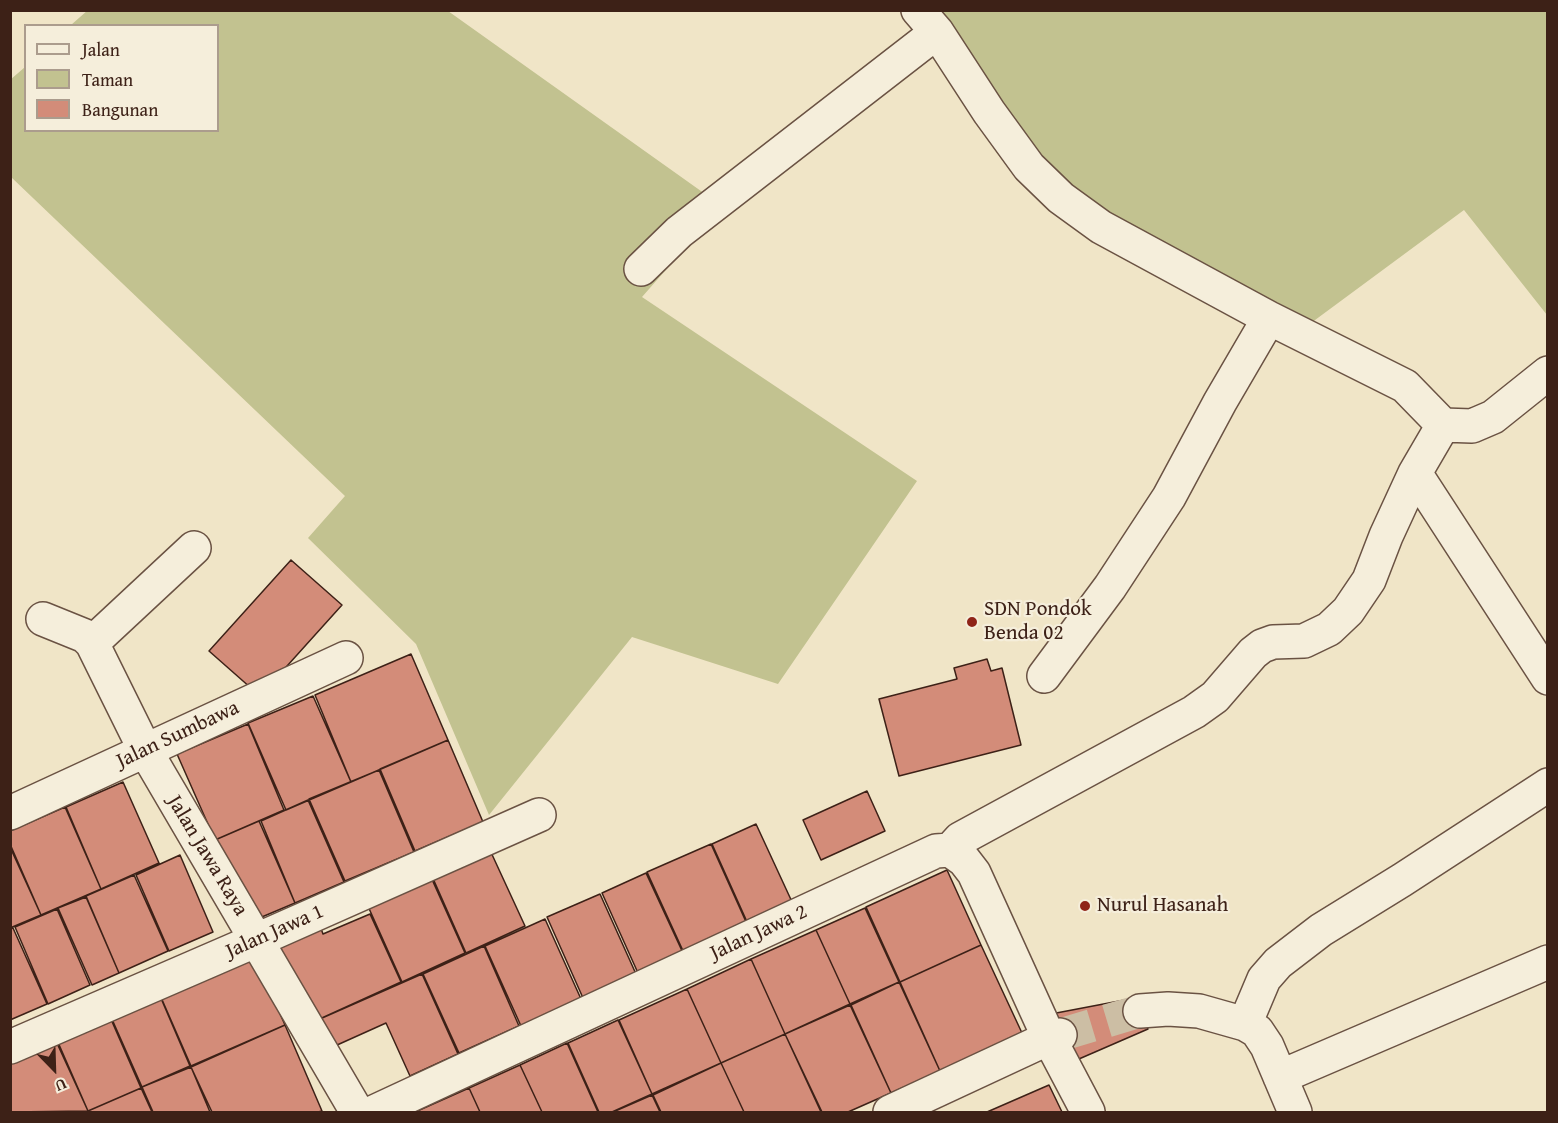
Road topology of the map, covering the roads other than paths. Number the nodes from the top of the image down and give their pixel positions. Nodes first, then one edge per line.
1 (928, 21) edge
2 (641, 269) dead end
3 (1269, 318) junction
4 (1548, 373) edge
5 (1443, 426) junction
6 (1415, 473) junction
7 (194, 548) dead end
8 (42, 619) dead end
9 (92, 644) junction
10 (346, 658) dead end
11 (1044, 676) dead end
12 (1548, 678) edge
13 (145, 750) junction
14 (1548, 785) edge
15 (10, 813) edge
16 (538, 815) dead end
17 (950, 850) junction
18 (257, 940) junction
19 (1548, 962) edge
20 (1140, 1011) tunnel mouth
21 (1245, 1024) junction
22 (1054, 1036) junction
23 (10, 1047) edge
24 (1280, 1077) junction
25 (357, 1113) edge
26 (374, 1113) edge
27 (890, 1113) edge
28 (1088, 1113) edge
29 (1295, 1113) edge

1 - 2 street
1 - 3 street
3 - 5 street
3 - 11 street
4 - 5 street
5 - 6 street
6 - 12 street
6 - 17 street
7 - 9 street
8 - 9 street
9 - 13 street, Jalan Jawa Raya
10 - 13 street, Jalan Sumbawa
13 - 15 street, Jalan Sumbawa
13 - 18 street, Jalan Jawa Raya
14 - 21 street
16 - 18 street, Jalan Jawa 1
17 - 22 street
17 - 26 street, Jalan Jawa 2
18 - 23 street, Jalan Jawa 1
18 - 25 street, Jalan Jawa Raya
19 - 24 street
20 - 21 street
21 - 24 street
22 - 27 street
22 - 28 street
24 - 29 street

